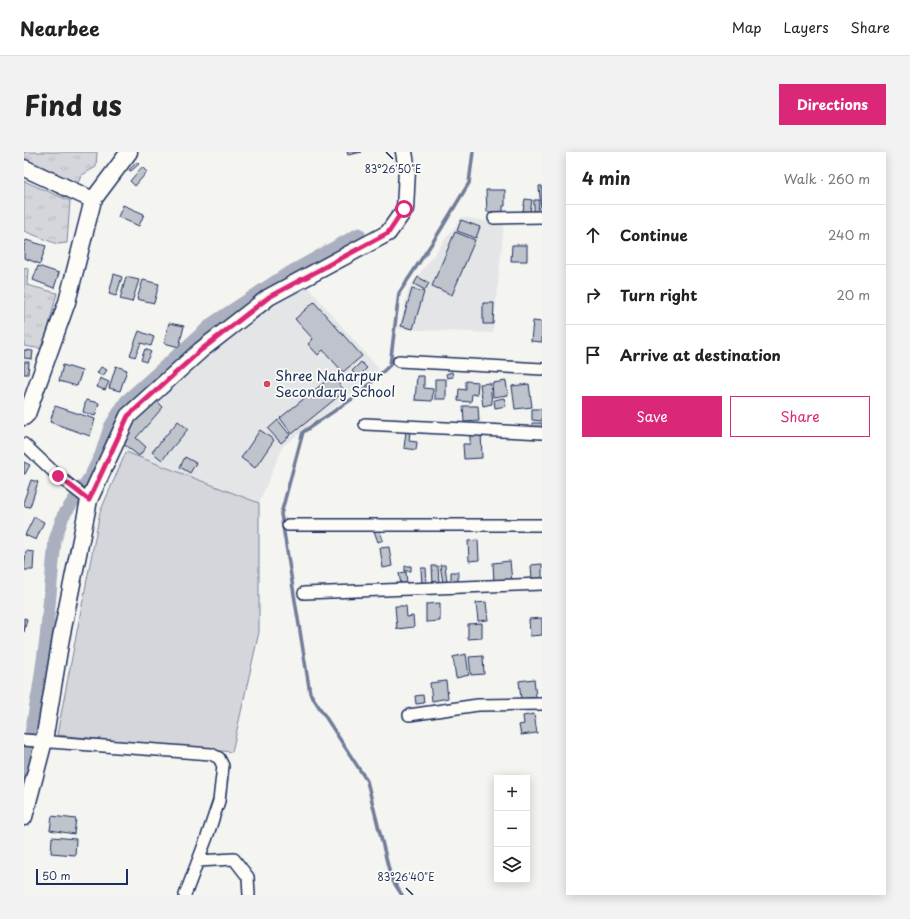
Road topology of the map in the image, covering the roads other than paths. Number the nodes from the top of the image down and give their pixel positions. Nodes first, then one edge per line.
1 (129, 152) edge
2 (404, 152) edge
3 (24, 168) edge
4 (93, 200) junction
5 (542, 217) edge
6 (494, 218) dead end
7 (399, 361) dead end
8 (542, 369) edge
9 (24, 417) edge
10 (365, 424) dead end
11 (542, 432) edge
12 (24, 444) edge
13 (88, 500) junction
14 (288, 525) dead end
15 (542, 525) edge
16 (542, 584) edge
17 (304, 593) dead end
18 (542, 704) edge
19 (408, 715) dead end
20 (24, 740) edge
21 (43, 741) junction
22 (24, 817) edge
23 (198, 861) junction
24 (185, 895) edge
25 (250, 895) edge

1 - 4 street
2 - 13 street
3 - 4 street
4 - 9 street
5 - 6 street
7 - 8 street
10 - 11 street
12 - 13 street
13 - 21 street
14 - 15 street
16 - 17 street
18 - 19 street
20 - 21 street
21 - 22 street
21 - 23 street
23 - 24 street
23 - 25 street

